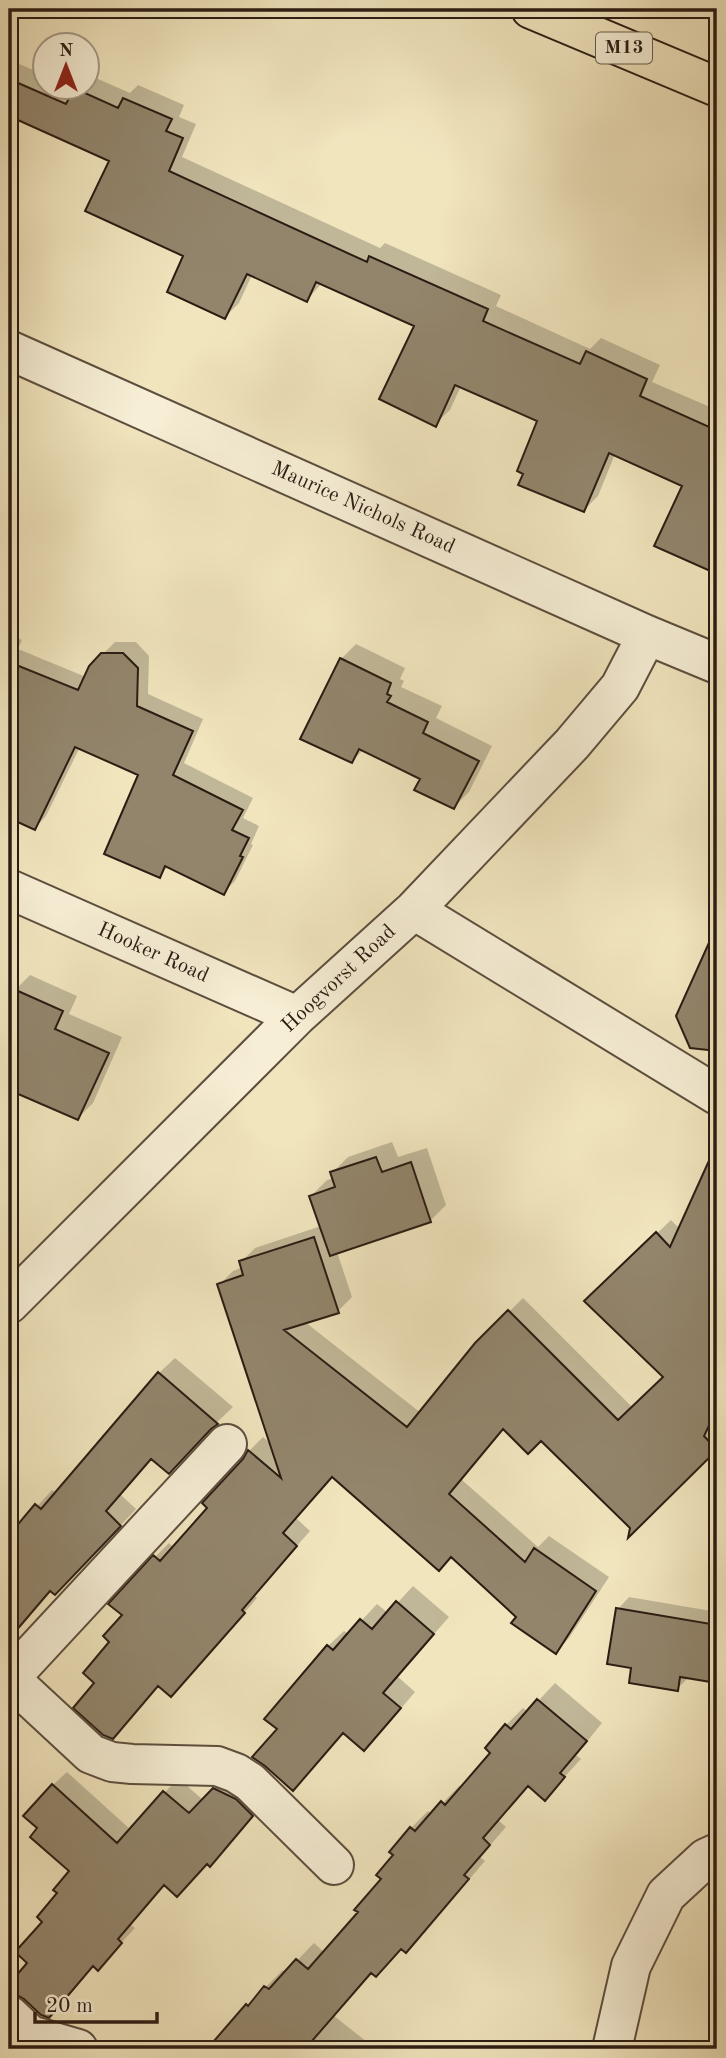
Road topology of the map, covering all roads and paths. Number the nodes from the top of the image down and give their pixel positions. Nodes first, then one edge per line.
1 (531, 9) edge
2 (717, 87) edge
3 (9, 350) edge
4 (647, 635) junction
5 (717, 664) edge
6 (9, 889) edge
7 (414, 910) junction
8 (298, 1016) junction
9 (717, 1095) edge
10 (9, 1304) edge
11 (227, 1444) dead end
12 (9, 1678) edge
13 (717, 1853) edge
14 (334, 1865) dead end
15 (9, 2015) edge
16 (78, 2049) edge
17 (612, 2049) edge

1 - 2 highway, M13
3 - 4 street, Maurice Nichols Road
4 - 5 street, Maurice Nichols Road
4 - 7 street, Hoogvorst Road
6 - 8 street, Hooker Road
7 - 8 street, Hoogvorst Road
7 - 9 street
8 - 10 street, Hoogvorst Road
11 - 12 street
12 - 14 street
13 - 17 street
15 - 16 street

